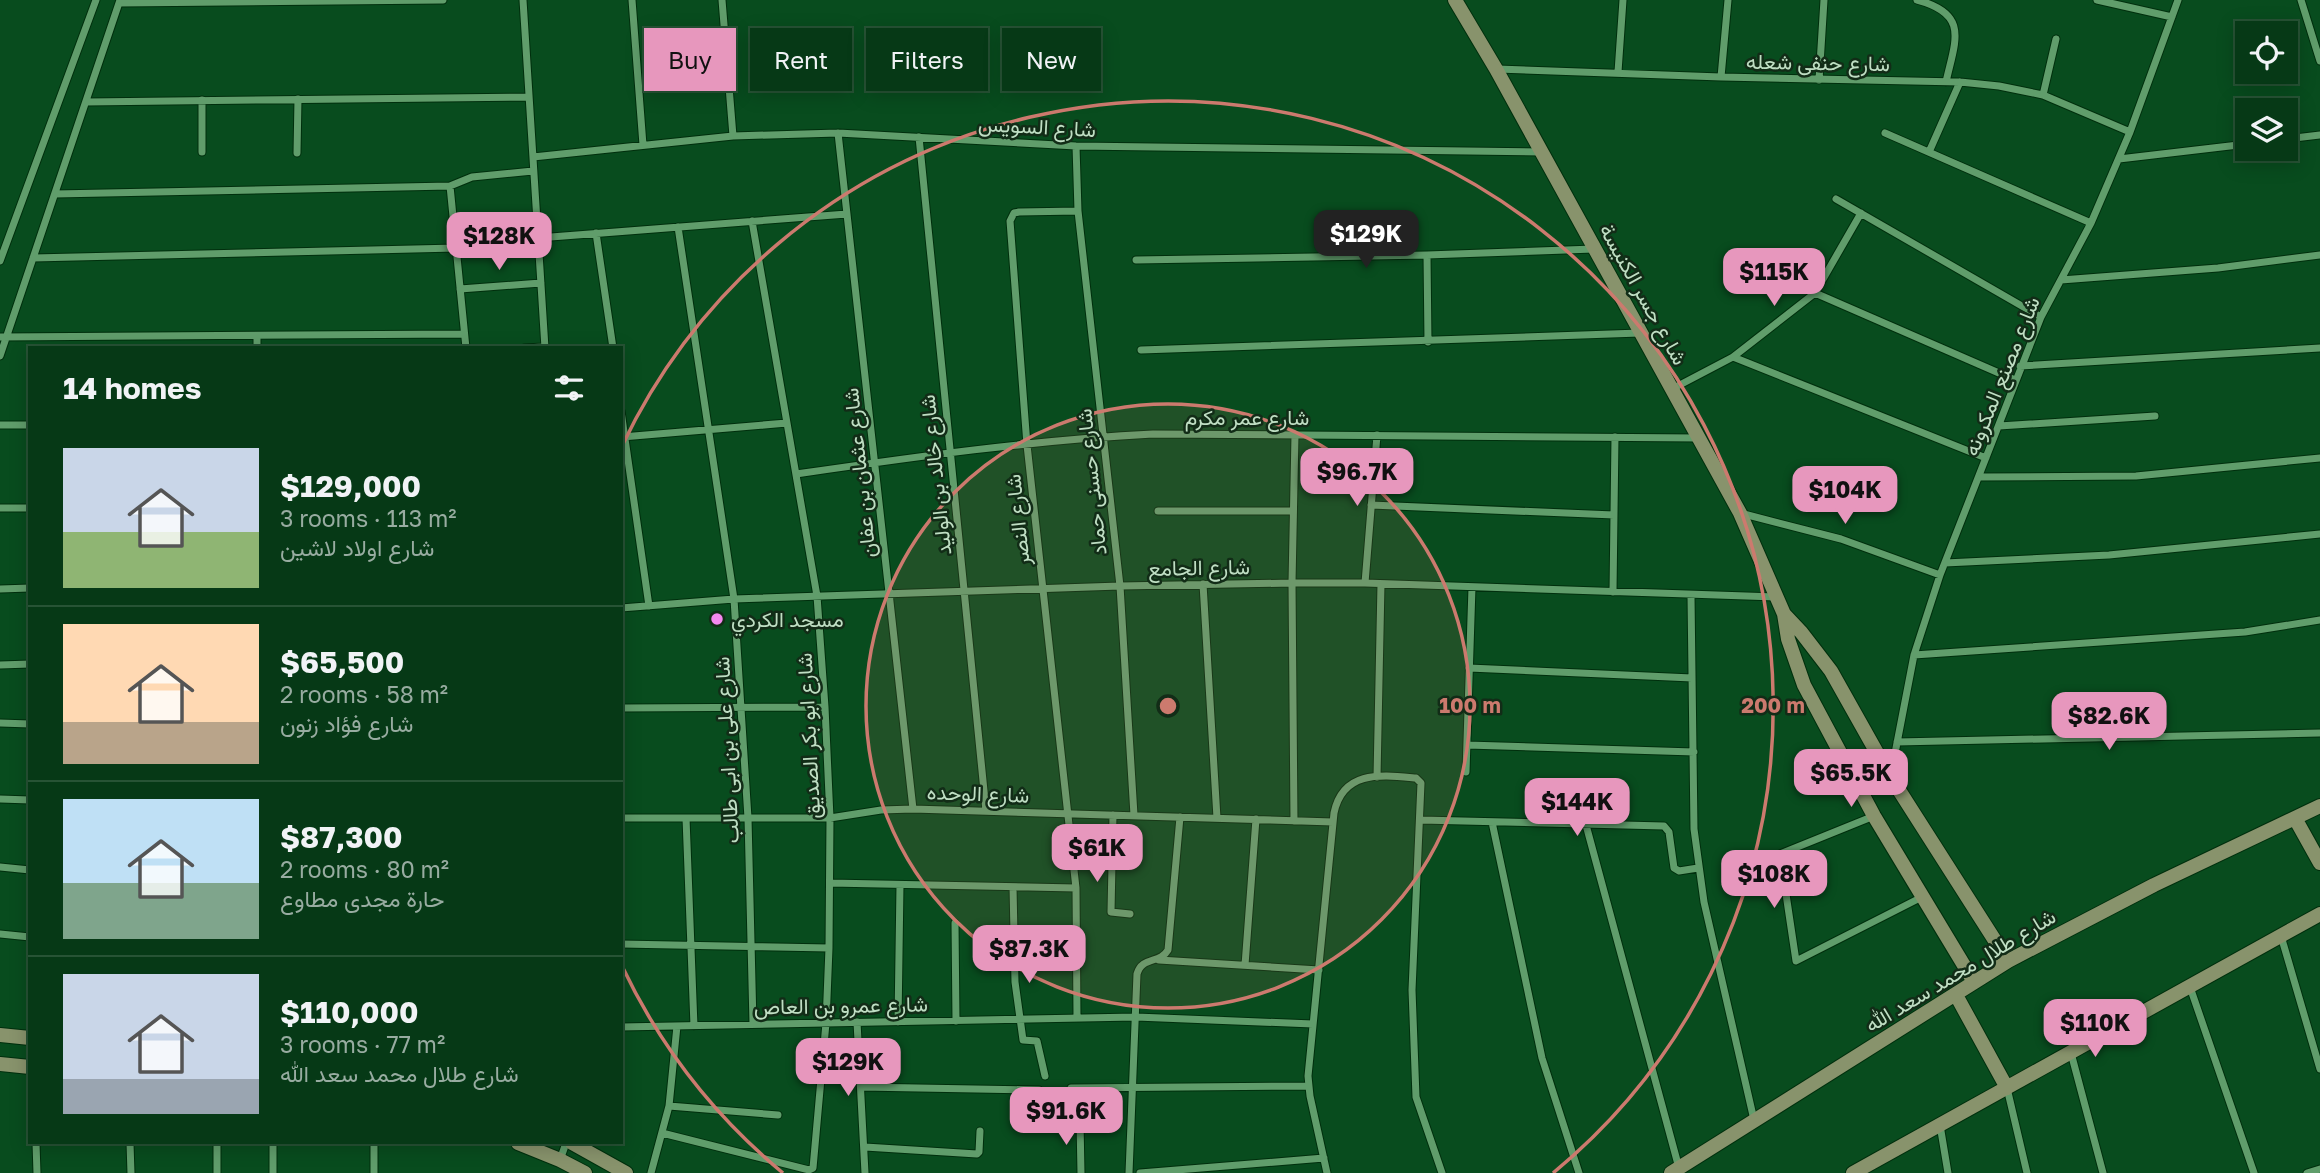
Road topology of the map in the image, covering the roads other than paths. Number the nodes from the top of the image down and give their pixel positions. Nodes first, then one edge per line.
1 (96, 0) edge
2 (436, 0) edge
3 (443, 0) edge
4 (523, 0) edge
5 (632, 0) edge
6 (722, 0) edge
7 (1455, 0) edge
8 (1623, 0) edge
9 (1728, 0) edge
10 (1824, 0) edge
11 (1917, 0) edge
12 (2097, 0) edge
13 (2178, 0) edge
14 (2301, 0) edge
15 (120, 2) edge
16 (2172, 17) junction
17 (2056, 39) dead end
18 (2320, 61) edge
19 (1496, 69) junction
20 (1618, 72) junction
21 (1721, 77) junction
22 (1819, 80) junction
23 (1945, 82) junction
24 (1960, 82) junction
25 (2043, 95) junction
26 (529, 97) junction
27 (298, 99) junction
28 (202, 100) junction
29 (86, 102) junction
30 (2130, 132) junction
31 (838, 133) junction
32 (1885, 133) dead end
33 (2320, 135) edge
34 (733, 136) junction
35 (919, 137) junction
36 (2298, 138) edge
37 (643, 145) junction
38 (2235, 145) edge
39 (1076, 146) junction
40 (202, 152) dead end
41 (1542, 152) junction
42 (1928, 152) junction
43 (297, 153) dead end
44 (533, 157) junction
45 (2119, 159) junction
46 (533, 171) junction
47 (450, 186) junction
48 (55, 194) junction
49 (1836, 199) dead end
50 (1078, 211) junction
51 (1861, 213) junction
52 (847, 214) junction
53 (752, 221) junction
54 (2091, 223) junction
55 (678, 227) junction
56 (596, 233) junction
57 (538, 238) junction
58 (456, 248) junction
59 (1595, 249) junction
60 (1427, 255) junction
61 (2320, 255) edge
62 (33, 258) junction
63 (1136, 260) dead end
64 (0, 261) edge
65 (2061, 280) junction
66 (541, 284) junction
67 (460, 289) junction
68 (1815, 293) junction
69 (2041, 317) junction
70 (1642, 333) junction
71 (464, 334) junction
72 (257, 336) junction
73 (3, 337) edge
74 (1428, 342) junction
75 (257, 346) edge
76 (466, 346) edge
77 (545, 346) edge
78 (612, 346) edge
79 (2320, 348) edge
80 (1141, 350) dead end
81 (0, 356) edge
82 (1733, 357) junction
83 (2020, 366) junction
84 (2015, 380) junction
85 (1672, 389) junction
86 (2155, 416) dead end
87 (788, 424) junction
88 (0, 425) edge
89 (28, 425) edge
90 (1999, 426) junction
91 (709, 430) junction
92 (1295, 435) junction
93 (1377, 435) junction
94 (623, 437) edge
95 (1103, 437) junction
96 (1615, 437) junction
97 (1699, 438) junction
98 (1027, 445) junction
99 (951, 454) junction
100 (1986, 458) junction
101 (2320, 458) edge
102 (875, 463) junction
103 (796, 474) junction
104 (1979, 477) junction
105 (1371, 505) junction
106 (0, 508) edge
107 (28, 508) edge
108 (1158, 511) dead end
109 (1293, 511) junction
110 (1740, 513) junction
111 (1614, 515) junction
112 (2320, 534) edge
113 (1945, 563) junction
114 (1940, 575) junction
115 (1292, 583) junction
116 (1365, 583) junction
117 (1203, 584) junction
118 (1381, 584) junction
119 (1120, 586) junction
120 (1472, 587) junction
121 (28, 588) edge
122 (1041, 588) junction
123 (0, 589) edge
124 (964, 591) junction
125 (890, 593) junction
126 (1613, 593) junction
127 (817, 596) junction
128 (1690, 596) junction
129 (1777, 597) junction
130 (734, 599) junction
131 (649, 606) junction
132 (623, 608) edge
133 (1784, 614) junction
134 (2320, 620) edge
135 (1914, 656) junction
136 (28, 664) edge
137 (0, 665) edge
138 (1469, 668) junction
139 (1692, 678) junction
140 (742, 707) junction
141 (825, 707) junction
142 (623, 708) edge
143 (0, 723) edge
144 (28, 724) edge
145 (2320, 733) edge
146 (1897, 742) junction
147 (1467, 745) junction
148 (1693, 752) junction
149 (1466, 772) dead end
150 (1890, 776) junction
151 (1377, 777) junction
152 (0, 799) edge
153 (28, 800) edge
154 (2320, 806) edge
155 (913, 809) junction
156 (986, 811) junction
157 (1069, 813) junction
158 (1113, 814) junction
159 (1135, 815) junction
160 (1874, 816) junction
161 (1180, 817) junction
162 (623, 818) edge
163 (686, 818) junction
164 (748, 818) junction
165 (831, 818) junction
166 (1217, 818) junction
167 (1256, 819) junction
168 (1421, 820) junction
169 (2295, 820) junction
170 (1294, 821) junction
171 (1333, 822) junction
172 (1492, 822) junction
173 (1586, 825) junction
174 (2320, 863) edge
175 (0, 867) edge
176 (1698, 869) junction
177 (28, 870) edge
178 (830, 883) junction
179 (900, 885) junction
180 (1013, 887) junction
181 (1076, 888) junction
182 (1922, 897) junction
183 (1130, 914) dead end
184 (2320, 914) edge
185 (955, 923) dead end
186 (0, 934) edge
187 (2281, 936) junction
188 (28, 937) edge
189 (623, 944) edge
190 (691, 946) junction
191 (751, 946) junction
192 (829, 948) junction
193 (1154, 959) junction
194 (2008, 961) junction
195 (1245, 965) junction
196 (1319, 970) junction
197 (1974, 982) junction
198 (2190, 987) junction
199 (1956, 995) junction
200 (1077, 1017) junction
201 (1136, 1017) junction
202 (1020, 1020) junction
203 (956, 1021) junction
204 (857, 1022) junction
205 (898, 1022) junction
206 (826, 1023) junction
207 (754, 1024) junction
208 (1313, 1024) junction
209 (677, 1026) junction
210 (694, 1026) junction
211 (623, 1027) edge
212 (0, 1035) edge
213 (28, 1038) edge
214 (2071, 1053) junction
215 (823, 1056) junction
216 (859, 1059) junction
217 (0, 1064) edge
218 (28, 1067) edge
219 (2320, 1069) edge
220 (1045, 1076) dead end
221 (1308, 1086) junction
222 (861, 1087) junction
223 (1132, 1087) junction
224 (1071, 1088) dead end
225 (2007, 1088) junction
226 (1039, 1090) dead end
227 (669, 1106) junction
228 (778, 1115) dead end
229 (1754, 1120) junction
230 (1080, 1121) dead end
231 (1940, 1125) junction
232 (980, 1131) dead end
233 (662, 1133) junction
234 (36, 1144) edge
235 (130, 1144) edge
236 (217, 1144) edge
237 (273, 1144) edge
238 (374, 1144) edge
239 (521, 1144) edge
240 (566, 1144) edge
241 (574, 1144) edge
242 (865, 1147) junction
243 (1324, 1158) junction
244 (561, 1160) junction
245 (2320, 1169) edge
246 (1224, 1170) edge
247 (1675, 1170) edge
248 (37, 1173) edge
249 (131, 1173) edge
250 (217, 1173) edge
251 (273, 1173) edge
252 (374, 1173) edge
253 (585, 1173) edge
254 (626, 1173) edge
255 (651, 1173) edge
256 (865, 1173) edge
257 (1080, 1173) edge
258 (1129, 1173) edge
259 (1140, 1173) edge
260 (1327, 1173) edge
261 (1442, 1173) edge
262 (1580, 1173) edge
263 (1855, 1173) edge
264 (1948, 1173) edge
265 (2026, 1173) edge
266 (2103, 1173) edge
267 (2254, 1173) edge
268 (2307, 1173) edge

1 - 64 street
2 - 3 street
2 - 15 street
4 - 26 street
5 - 37 street
6 - 34 street
7 - 19 main road, شارع جسر الكنيسة
8 - 20 street
9 - 21 street
10 - 22 street
11 - 23 street
12 - 16 street
13 - 16 street, شارع مصنع المكرونه
14 - 18 street
15 - 29 street
16 - 30 street, شارع مصنع المكرونه
17 - 25 street
19 - 20 street, شارع حنفى شعله
19 - 41 main road, شارع جسر الكنيسة
20 - 21 street, شارع حنفى شعله
21 - 22 street, شارع حنفى شعله
22 - 23 street, شارع حنفى شعله
23 - 24 street, شارع حنفى شعله
24 - 25 street, شارع حنفى شعله
24 - 42 street
25 - 30 street, شارع حنفى شعله
26 - 27 street
26 - 44 street
27 - 28 street
27 - 43 street
28 - 29 street
28 - 40 street
29 - 48 street
30 - 45 street, شارع مصنع المكرونه
31 - 34 street, شارع السويس
31 - 35 street, شارع السويس
31 - 52 street, شارع عثمان بن عفان
32 - 42 street
33 - 36 street
34 - 37 street, شارع السويس
35 - 39 street, شارع السويس
35 - 99 street, شارع خالد بن الوليد
37 - 44 street, شارع السويس
38 - 45 street
39 - 41 street, شارع السويس
39 - 50 street, شارع حسنى حماد
41 - 59 main road, شارع جسر الكنيسة
42 - 54 street
44 - 46 street
45 - 54 street, شارع مصنع المكرونه
46 - 47 street
46 - 57 street
47 - 48 street
47 - 58 street
48 - 62 street
49 - 51 street
50 - 95 street, شارع حسنى حماد
50 - 98 street, شارع النصر
51 - 68 street
51 - 69 street
52 - 53 street
52 - 102 street, شارع عثمان بن عفان
53 - 55 street
53 - 87 street, شارع ابو بكر الصديق
54 - 65 street, شارع مصنع المكرونه
55 - 56 street
55 - 91 street, شارع على بن ابى طالب
56 - 57 street
56 - 78 street
57 - 58 street
57 - 66 street
58 - 62 street
58 - 67 street
59 - 60 street
59 - 70 main road, شارع جسر الكنيسة
60 - 63 street
60 - 74 street
61 - 65 street
62 - 73 street
65 - 69 street, شارع مصنع المكرونه
66 - 67 street
66 - 77 street
67 - 71 street
68 - 82 street
68 - 84 street
69 - 83 street, شارع مصنع المكرونه
70 - 74 street
70 - 85 main road, شارع جسر الكنيسة
71 - 72 street
71 - 76 street
72 - 73 street
72 - 75 street
73 - 81 street
74 - 80 street
79 - 83 street
82 - 85 street
82 - 100 street
83 - 84 street, شارع مصنع المكرونه
84 - 90 street, شارع مصنع المكرونه
85 - 97 main road, شارع جسر الكنيسة
86 - 90 street
87 - 91 street
87 - 103 street, شارع ابو بكر الصديق
88 - 89 street
90 - 100 street, شارع مصنع المكرونه
91 - 94 street
91 - 130 street, شارع على بن ابى طالب
92 - 93 street, شارع عمر مكرم
92 - 95 street, شارع عمر مكرم
92 - 109 street
93 - 96 street, شارع عمر مكرم
93 - 105 street
94 - 131 street
95 - 98 street, شارع عمر مكرم
95 - 119 street, شارع حسنى حماد
96 - 97 street, شارع عمر مكرم
96 - 111 street
97 - 110 main road, شارع جسر الكنيسة
98 - 99 street, شارع عمر مكرم
98 - 122 street, شارع النصر
99 - 102 street, شارع عمر مكرم
99 - 124 street, شارع خالد بن الوليد
100 - 104 street, شارع مصنع المكرونه
101 - 104 street
102 - 103 street, شارع عمر مكرم
102 - 125 street, شارع عثمان بن عفان
103 - 127 street, شارع ابو بكر الصديق
104 - 113 street, شارع مصنع المكرونه
105 - 111 street
105 - 116 street
106 - 107 street
108 - 109 street
109 - 115 street
110 - 114 street
110 - 129 main road, شارع جسر الكنيسة
111 - 126 street
112 - 113 street
113 - 114 street, شارع مصنع المكرونه
114 - 135 street, شارع مصنع المكرونه
115 - 116 street, شارع الجامع
115 - 117 street, شارع الجامع
115 - 170 street
116 - 118 street, شارع الجامع
117 - 119 street, شارع الجامع
117 - 166 street
118 - 120 street, شارع الجامع
118 - 151 street
119 - 122 street, شارع الجامع
119 - 159 street, شارع حسنى حماد
120 - 126 street, شارع الجامع
120 - 138 street
121 - 123 street
122 - 124 street, شارع الجامع
122 - 157 street, شارع النصر
124 - 125 street, شارع الجامع
124 - 156 street, شارع خالد بن الوليد
125 - 127 street, شارع الجامع
125 - 155 street, شارع عثمان بن عفان
126 - 128 street, شارع الجامع
127 - 130 street, شارع الجامع
127 - 141 street, شارع ابو بكر الصديق
128 - 129 street, شارع الجامع
128 - 139 street
129 - 133 main road, شارع جسر الكنيسة
130 - 131 street, شارع الجامع
130 - 140 street, شارع على بن ابى طالب
131 - 132 street, شارع الجامع
133 - 150 main road, شارع جسر الكنيسة
133 - 160 main road, شارع جسر الكنيسة
134 - 135 street
135 - 146 street, شارع مصنع المكرونه
136 - 137 street
138 - 139 street
138 - 147 street
139 - 148 street
140 - 141 street
140 - 142 street
140 - 164 street, شارع على بن ابى طالب
141 - 165 street, شارع ابو بكر الصديق
143 - 144 street
145 - 146 street
146 - 150 street, شارع مصنع المكرونه
147 - 148 street
147 - 149 street
148 - 176 street
150 - 194 main road, شارع جسر الكنيسة
151 - 168 street
151 - 171 street
152 - 153 street
154 - 169 main road, شارع طلال محمد سعد الله
155 - 156 street, شارع الوحده
155 - 165 street, شارع الوحده
156 - 157 street, شارع الوحده
157 - 158 street, شارع الوحده
157 - 181 street, شارع النصر
158 - 159 street, شارع الوحده
158 - 183 street
159 - 161 street, شارع الوحده
160 - 182 main road, شارع جسر الكنيسة
160 - 182 street
161 - 166 street, شارع الوحده
161 - 193 street
162 - 163 street, شارع الوحده
163 - 164 street, شارع الوحده
163 - 190 street
164 - 165 street, شارع الوحده
164 - 191 street, شارع على بن ابى طالب
165 - 178 street, شارع ابو بكر الصديق
166 - 167 street, شارع الوحده
167 - 170 street, شارع الوحده
167 - 195 street
168 - 172 street
168 - 261 street
169 - 174 main road
169 - 194 main road, شارع طلال محمد سعد الله
170 - 171 street, شارع الوحده
171 - 196 street
172 - 173 street
172 - 262 street
173 - 176 street
173 - 247 street
175 - 177 street
176 - 229 street
178 - 179 street
178 - 192 street, شارع ابو بكر الصديق
179 - 180 street
179 - 205 street
180 - 181 street
180 - 202 street
181 - 200 street, شارع النصر
182 - 197 main road, شارع جسر الكنيسة
184 - 187 main road
185 - 203 street
186 - 188 street
187 - 198 main road
187 - 219 street
189 - 190 street
190 - 191 street
190 - 210 street
191 - 192 street
191 - 207 street, شارع على بن ابى طالب
192 - 206 street, شارع ابو بكر الصديق
193 - 195 street
193 - 201 street
194 - 197 main road, شارع طلال محمد سعد الله
195 - 196 street
196 - 208 street
197 - 199 main road, شارع طلال محمد سعد الله
198 - 214 main road
198 - 267 street
199 - 225 main road
199 - 229 main road, شارع طلال محمد سعد الله
200 - 201 street, شارع عمرو بن العاص
200 - 202 street, شارع عمرو بن العاص
201 - 208 street, شارع عمرو بن العاص
201 - 223 street
202 - 203 street, شارع عمرو بن العاص
202 - 220 street
203 - 205 street, شارع عمرو بن العاص
204 - 205 street, شارع عمرو بن العاص
204 - 206 street, شارع عمرو بن العاص
204 - 216 street
206 - 207 street, شارع عمرو بن العاص
206 - 215 street, شارع ابو بكر الصديق
207 - 210 street, شارع عمرو بن العاص
208 - 221 street
209 - 210 street, شارع عمرو بن العاص
209 - 211 street, شارع عمرو بن العاص
209 - 227 street
212 - 213 main road
214 - 225 main road
214 - 266 street
215 - 216 street
215 - 233 street, شارع ابو بكر الصديق
216 - 222 street
217 - 218 main road
221 - 223 street
221 - 243 street
222 - 226 street
222 - 242 street
223 - 224 street
223 - 258 street
225 - 231 main road
225 - 265 street
227 - 228 street
227 - 233 street
229 - 247 main road, شارع طلال محمد سعد الله
230 - 257 street
231 - 263 main road
231 - 264 street
232 - 242 street
233 - 255 street
234 - 248 street
235 - 249 street
236 - 250 street
237 - 251 street
238 - 252 street
239 - 244 main road
240 - 244 street
241 - 254 main road
242 - 256 street
243 - 246 street
243 - 260 street
244 - 253 main road
245 - 268 street
246 - 259 street

